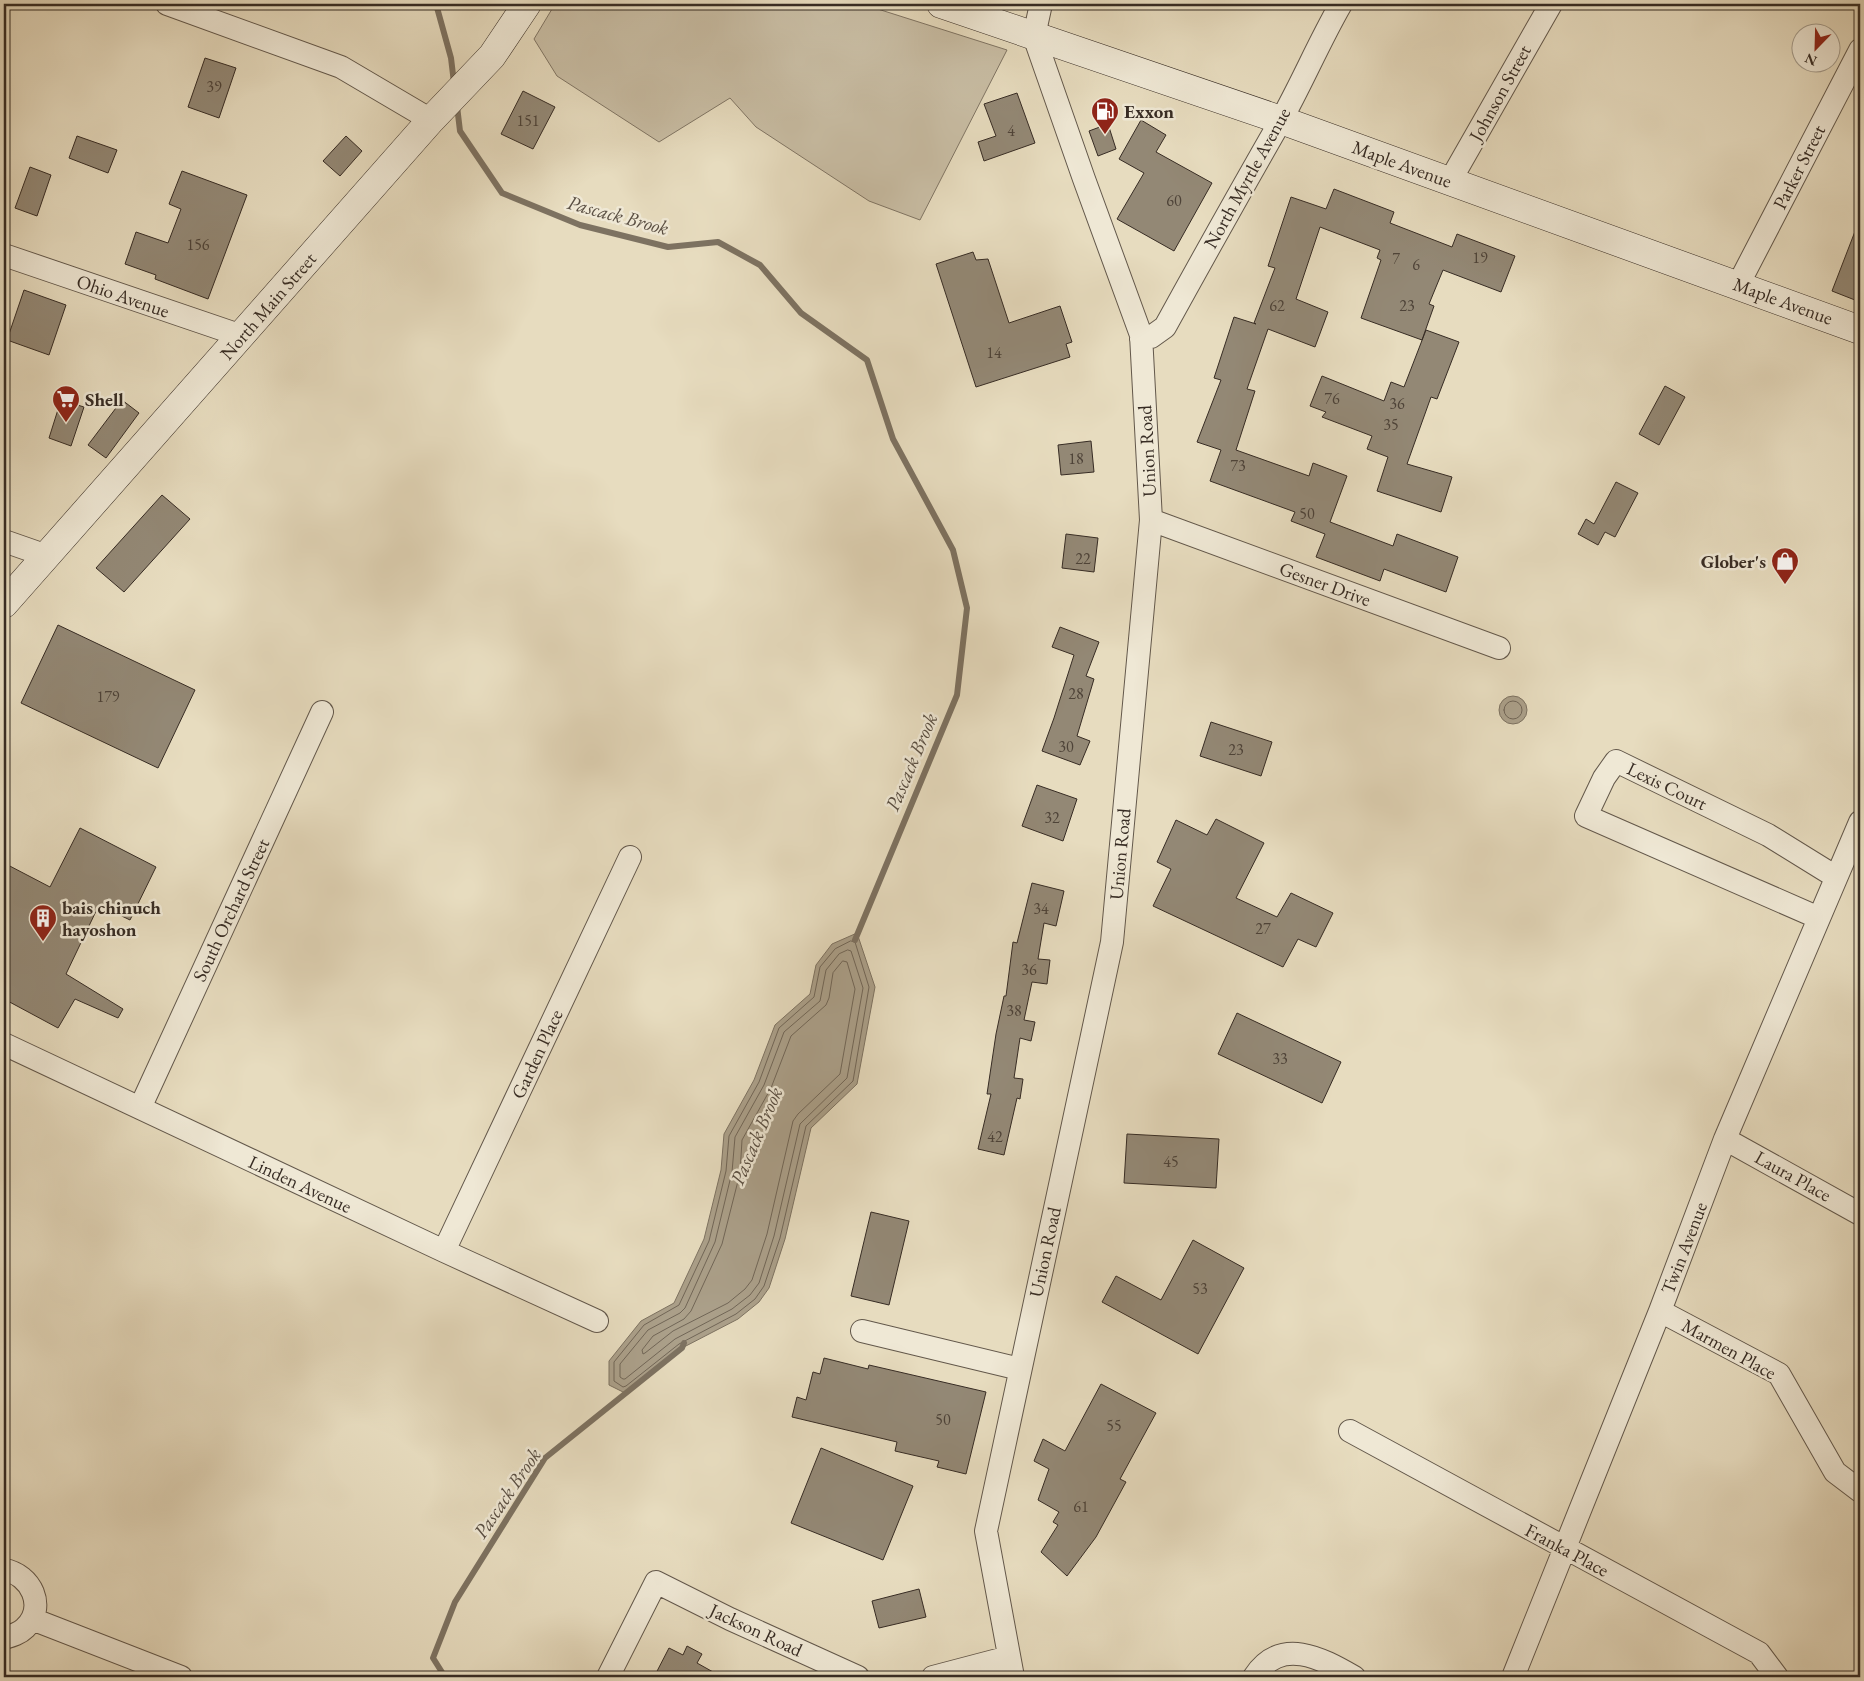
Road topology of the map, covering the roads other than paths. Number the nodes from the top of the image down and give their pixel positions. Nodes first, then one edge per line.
1 (167, 4) edge
2 (527, 4) edge
3 (941, 4) edge
4 (1041, 4) edge
5 (1341, 4) edge
6 (1550, 4) edge
7 (1034, 36) junction
8 (1860, 50) edge
9 (438, 113) junction
10 (1281, 120) junction
11 (1450, 182) junction
12 (4, 255) edge
13 (1738, 285) junction
14 (1860, 330) edge
15 (242, 336) junction
16 (1141, 339) junction
17 (1151, 520) junction
18 (4, 541) edge
19 (47, 556) junction
20 (4, 604) edge
21 (1499, 648) dead end
22 (322, 712) dead end
23 (1860, 822) edge
24 (630, 857) dead end
25 (1836, 877) junction
26 (1819, 918) junction
27 (4, 1044) edge
28 (140, 1108) junction
29 (1725, 1139) junction
30 (1860, 1214) edge
31 (444, 1251) junction
32 (1660, 1311) junction
33 (597, 1321) dead end
34 (862, 1331) dead end
35 (1020, 1369) junction
36 (1350, 1431) dead end
37 (1860, 1491) edge
38 (1565, 1549) junction
39 (4, 1570) edge
40 (32, 1619) junction
41 (4, 1638) edge
42 (1011, 1667) edge
43 (181, 1677) edge
44 (608, 1677) edge
45 (858, 1677) edge
46 (933, 1677) edge
47 (1254, 1677) edge
48 (1354, 1677) edge
49 (1513, 1677) edge
50 (1777, 1677) edge

1 - 9 street
2 - 9 street, North Main Street
3 - 7 street, Maple Avenue
4 - 7 street
5 - 10 street, North Myrtle Avenue
6 - 11 street, Johnson Street
7 - 10 street, Maple Avenue
7 - 16 street, Union Road
8 - 13 street, Parker Street
9 - 15 street, North Main Street
10 - 11 street, Maple Avenue
10 - 16 street, North Myrtle Avenue
11 - 13 street, Maple Avenue
12 - 15 street, Ohio Avenue
13 - 14 street, Maple Avenue
15 - 19 street, North Main Street
16 - 17 street, Union Road
17 - 21 street, Gesner Drive
17 - 35 street, Union Road
18 - 19 street
19 - 20 street, North Main Street
22 - 28 street, South Orchard Street
23 - 25 street, Twin Avenue
24 - 31 street, Garden Place
25 - 26 street, Twin Avenue
25 - 26 street, Lexis Court
26 - 29 street, Twin Avenue
27 - 28 street, Linden Avenue
28 - 31 street, Linden Avenue
29 - 30 street, Laura Place
29 - 32 street, Twin Avenue
31 - 33 street, Linden Avenue
32 - 37 street, Marmen Place
32 - 38 street, Twin Avenue
34 - 35 street
35 - 42 street, Union Road
36 - 38 street, Franka Place
38 - 49 street, Twin Avenue
38 - 50 street, Franka Place
39 - 40 street
40 - 41 street
40 - 43 street
42 - 46 street
44 - 45 street, Jackson Road
47 - 48 street

